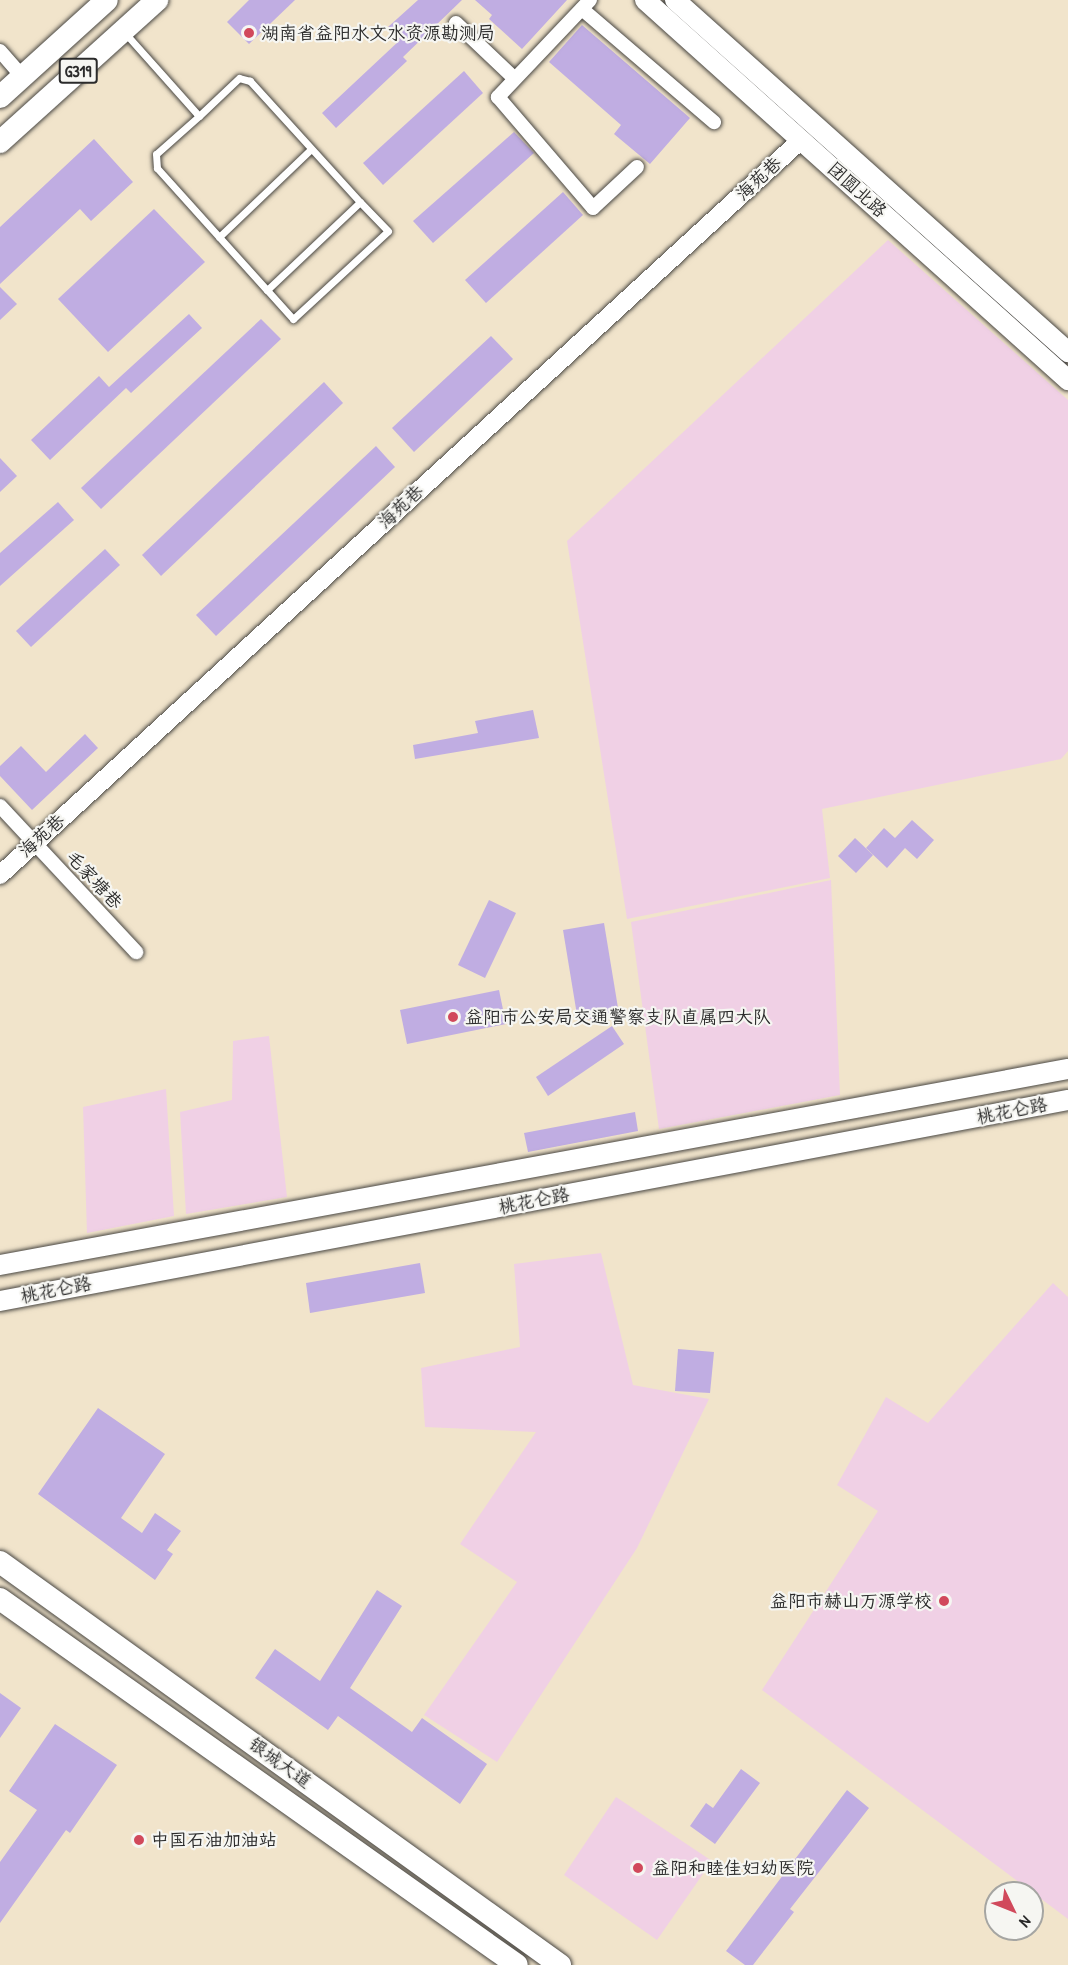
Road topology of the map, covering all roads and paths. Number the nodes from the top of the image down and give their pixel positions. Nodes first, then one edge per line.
1 (107, 0) edge
2 (157, 0) edge
3 (645, 0) edge
4 (675, 0) edge
5 (586, 4) edge
6 (456, 24) dead end
7 (123, 31) junction
8 (0, 51) edge
9 (23, 77) junction
10 (515, 79) junction
11 (0, 97) edge
12 (199, 116) junction
13 (714, 122) dead end
14 (801, 140) junction
15 (0, 142) edge
16 (311, 149) junction
17 (637, 167) dead end
18 (360, 202) junction
19 (219, 237) junction
20 (267, 290) junction
21 (1068, 352) edge
22 (1068, 380) edge
23 (0, 806) edge
24 (35, 843) junction
25 (0, 874) edge
26 (136, 952) dead end
27 (1068, 1069) edge
28 (1068, 1100) edge
29 (0, 1265) edge
30 (0, 1301) edge
31 (0, 1562) edge
32 (0, 1599) edge
33 (517, 1965) edge
34 (560, 1965) edge

1 - 9 main road, G319
2 - 7 main road, G319
3 - 14 main road, 团圆北路
4 - 21 main road, 团圆北路
5 - 10 street
5 - 13 street
6 - 10 street
7 - 12 lane
7 - 15 main road, G319
8 - 9 street
9 - 11 main road, G319
10 - 17 street
12 - 16 lane
12 - 19 lane
14 - 22 main road, 团圆北路
14 - 24 street, 海苑巷
16 - 18 lane
16 - 19 lane
18 - 20 lane
18 - 20 lane
19 - 20 lane
23 - 24 street, 毛家塘巷
24 - 25 street, 海苑巷
24 - 26 street, 毛家塘巷
27 - 29 main road, 桃花仑路
28 - 30 main road, 桃花仑路
31 - 34 main road, 银城大道
32 - 33 main road, 银城大道

